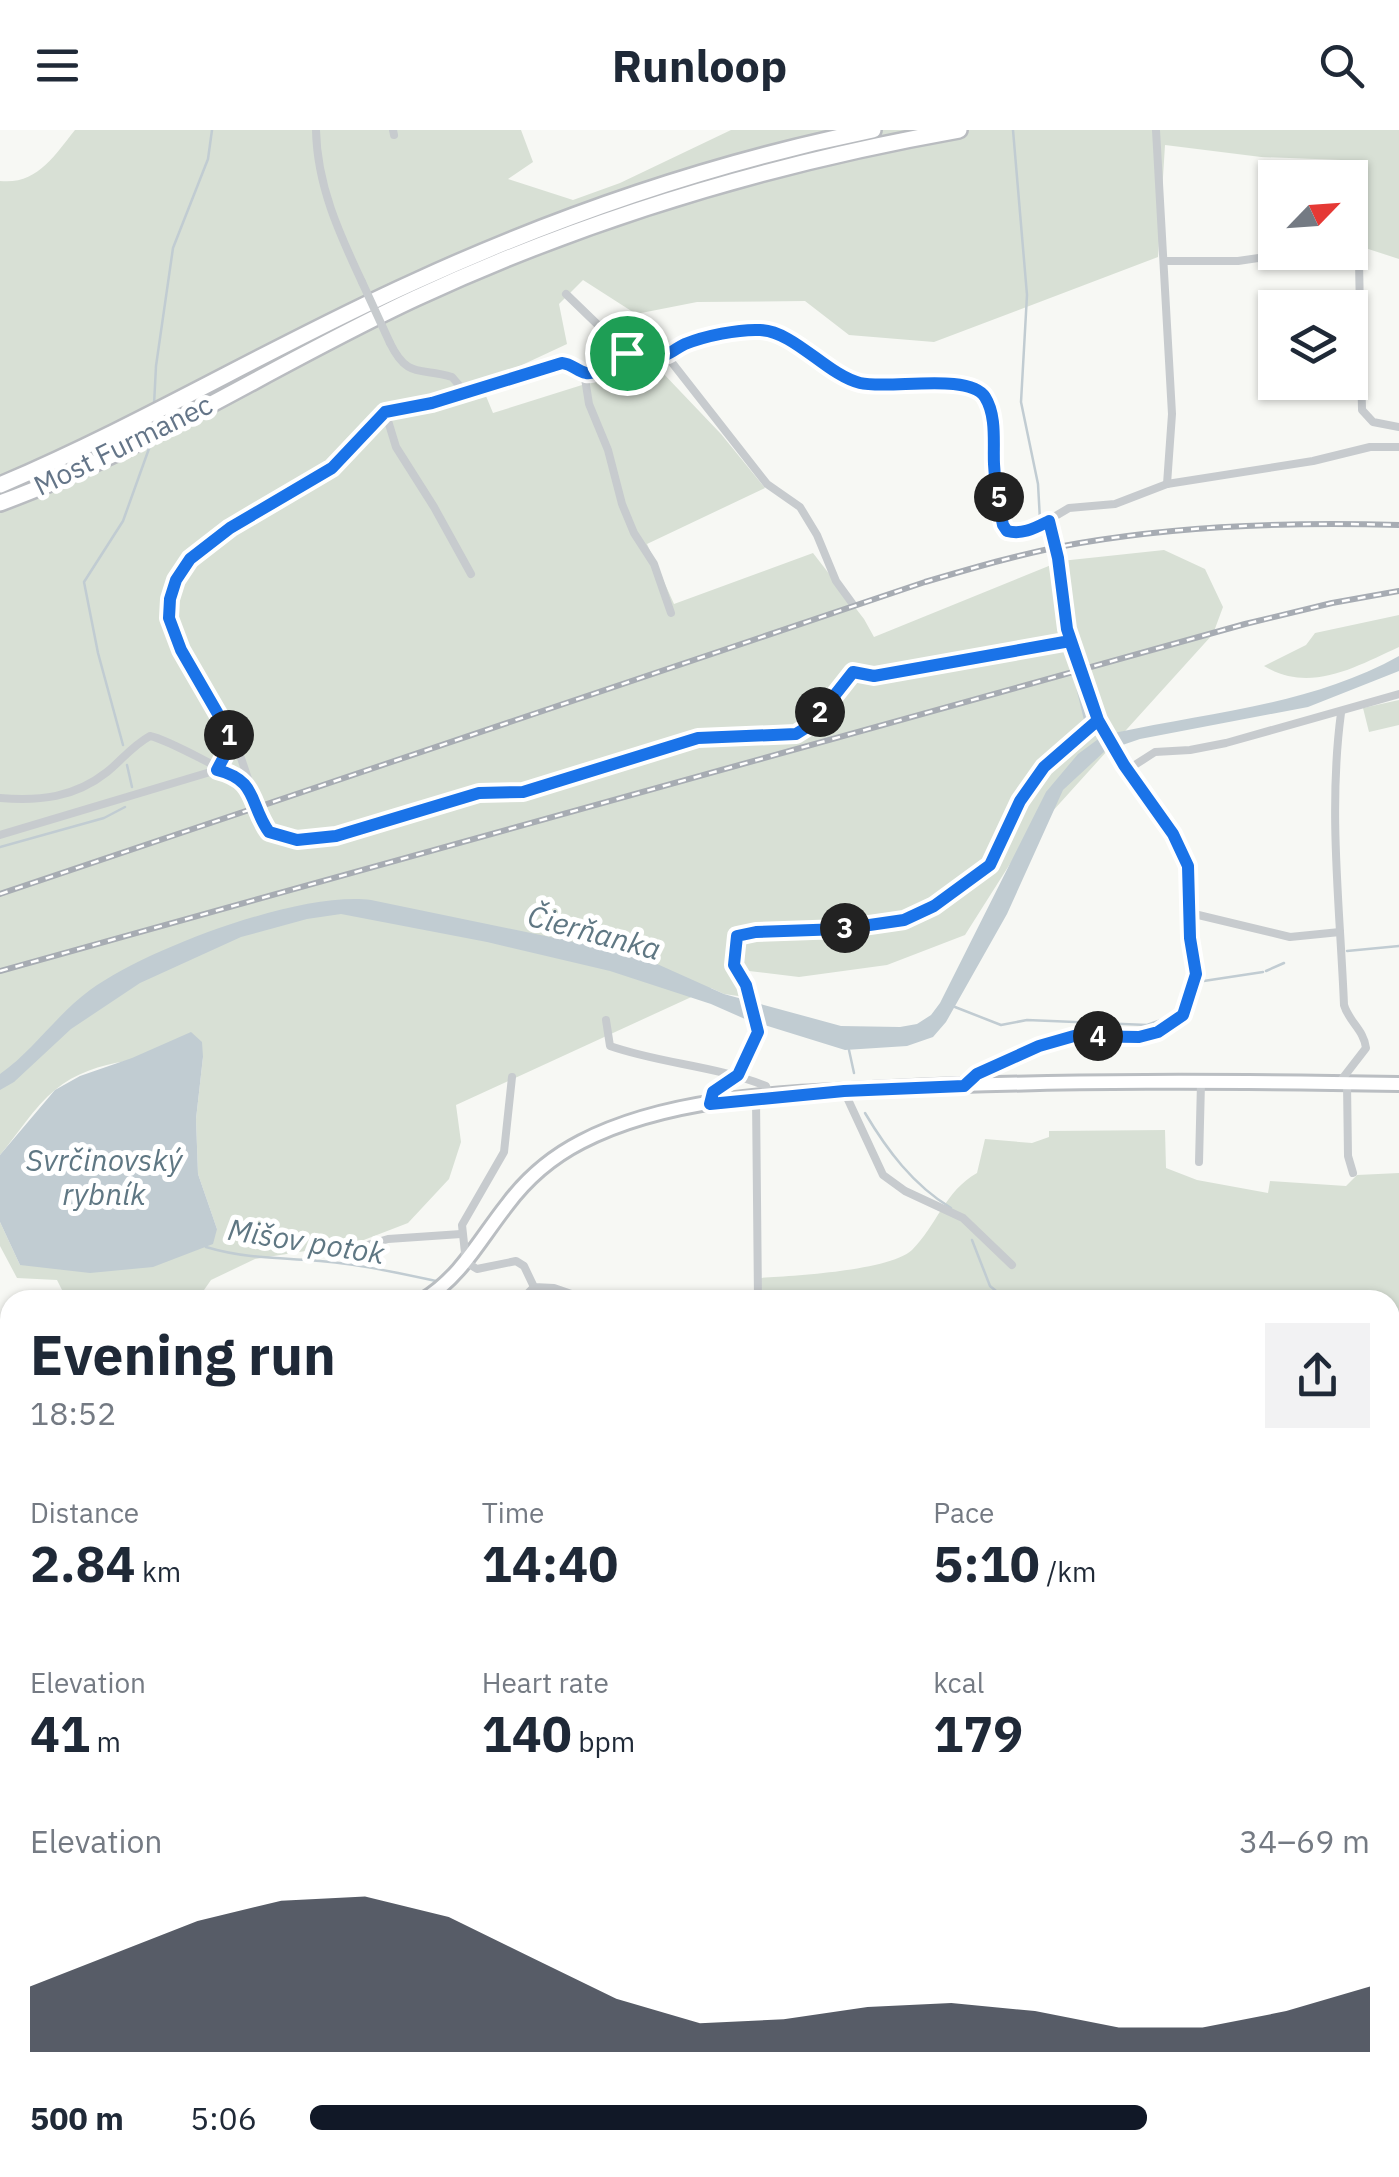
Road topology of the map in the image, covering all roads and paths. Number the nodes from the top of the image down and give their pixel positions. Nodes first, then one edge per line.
1 (316, 130) edge
2 (872, 130) edge
3 (959, 130) edge
4 (1156, 130) edge
5 (1165, 261) junction
6 (566, 294) dead end
7 (627, 353) junction
8 (666, 355) junction
9 (584, 372) junction
10 (241, 377) junction
11 (465, 392) junction
12 (385, 412) junction
13 (1399, 427) edge
14 (1399, 447) edge
15 (1167, 484) junction
16 (0, 485) edge
17 (0, 503) edge
18 (1049, 521) junction
19 (471, 574) dead end
20 (852, 603) dead end
21 (671, 613) dead end
22 (1070, 641) junction
23 (1399, 694) edge
24 (1341, 713) junction
25 (1098, 720) junction
26 (229, 733) junction
27 (1125, 768) junction
28 (217, 770) junction
29 (251, 790) junction
30 (0, 798) edge
31 (0, 836) edge
32 (1190, 913) junction
33 (1340, 932) junction
34 (606, 1020) dead end
35 (738, 1075) junction
36 (512, 1077) dead end
37 (1201, 1082) junction
38 (1343, 1083) junction
39 (1399, 1084) edge
40 (964, 1086) junction
41 (844, 1091) junction
42 (763, 1098) junction
43 (710, 1104) junction
44 (1200, 1162) dead end
45 (1353, 1173) dead end
46 (461, 1234) junction
47 (364, 1246) dead end
48 (466, 1262) junction
49 (1012, 1265) dead end
50 (534, 1288) junction
51 (437, 1290) edge
52 (532, 1290) edge
53 (560, 1290) edge
54 (758, 1290) edge

1 - 11 street, bridge
2 - 10 highway
3 - 10 highway
4 - 5 street
5 - 13 street
5 - 15 street
6 - 7 street
7 - 8 street
7 - 9 street
8 - 18 street
8 - 20 street
9 - 11 street
9 - 21 street
10 - 16 highway, Most Furmanec
10 - 17 highway, Most Furmanec
11 - 12 street
12 - 19 street
12 - 26 street
14 - 15 street
15 - 18 street
18 - 22 street
22 - 25 street
22 - 29 street
23 - 24 street
24 - 27 street
24 - 33 street
25 - 27 street
25 - 35 street
26 - 28 street
26 - 29 street
27 - 32 street
28 - 29 street
28 - 30 street
28 - 31 street
32 - 33 street
32 - 40 street
33 - 38 street
34 - 35 street
35 - 42 street
35 - 43 street
36 - 46 street
37 - 38 main road
37 - 40 main road
37 - 44 street
38 - 39 main road
38 - 45 street
40 - 41 main road
41 - 42 main road
41 - 49 street
42 - 43 main road
42 - 54 street
43 - 48 main road
46 - 47 street
46 - 48 street
48 - 50 street
48 - 51 main road
50 - 52 street
50 - 53 street

